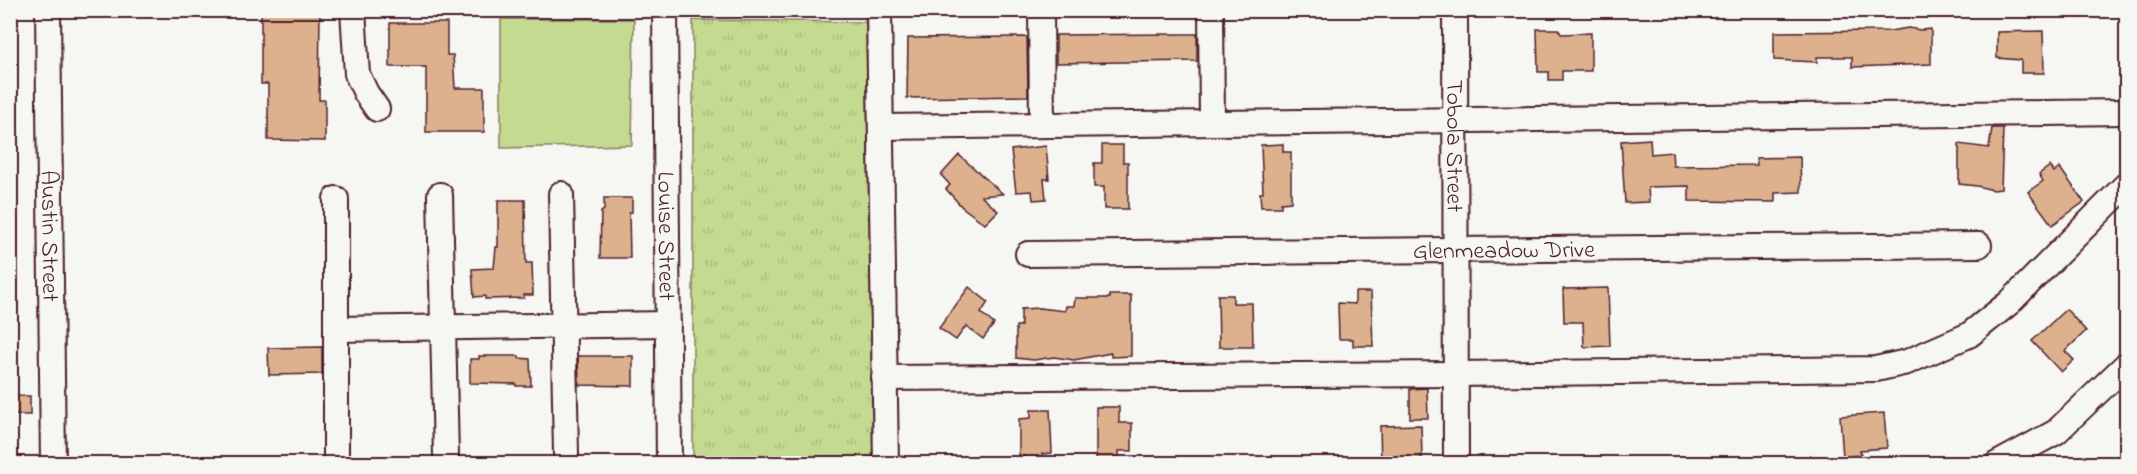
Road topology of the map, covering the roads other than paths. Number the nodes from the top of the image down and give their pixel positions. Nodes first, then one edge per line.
1 (48, 10) edge
2 (353, 10) edge
3 (665, 10) edge
4 (879, 10) edge
5 (1041, 10) edge
6 (1211, 10) edge
7 (1455, 10) edge
8 (377, 109) dead end
9 (2127, 112) edge
10 (1455, 119) junction
11 (1212, 122) junction
12 (1042, 124) junction
13 (881, 127) junction
14 (2127, 185) edge
15 (561, 194) dead end
16 (440, 195) dead end
17 (336, 199) dead end
18 (1979, 245) dead end
19 (1456, 250) junction
20 (1028, 254) dead end
21 (668, 324) junction
22 (564, 325) junction
23 (443, 328) junction
24 (336, 329) junction
25 (2127, 365) edge
26 (1456, 374) junction
27 (884, 378) junction
28 (566, 453) dead end
29 (446, 456) dead end
30 (336, 461) dead end
31 (53, 464) edge
32 (669, 464) edge
33 (886, 464) edge
34 (1456, 464) edge
35 (1997, 464) edge

1 - 31 street, Austin Street
2 - 8 street
3 - 21 street, Louise Street
4 - 13 street
5 - 12 street
6 - 11 street
7 - 10 street, Tobola Street
9 - 10 street
10 - 11 street
10 - 19 street, Tobola Street
11 - 12 street
12 - 13 street
13 - 27 street
14 - 26 street
15 - 22 street
16 - 23 street
17 - 24 street
18 - 19 street, Glenmeadow Drive
19 - 20 street, Glenmeadow Drive
19 - 26 street, Tobola Street
21 - 22 street
21 - 32 street, Louise Street
22 - 23 street
22 - 28 street
23 - 24 street
23 - 29 street
24 - 30 street
25 - 35 street
26 - 27 street
26 - 34 street, Tobola Street
27 - 33 street

